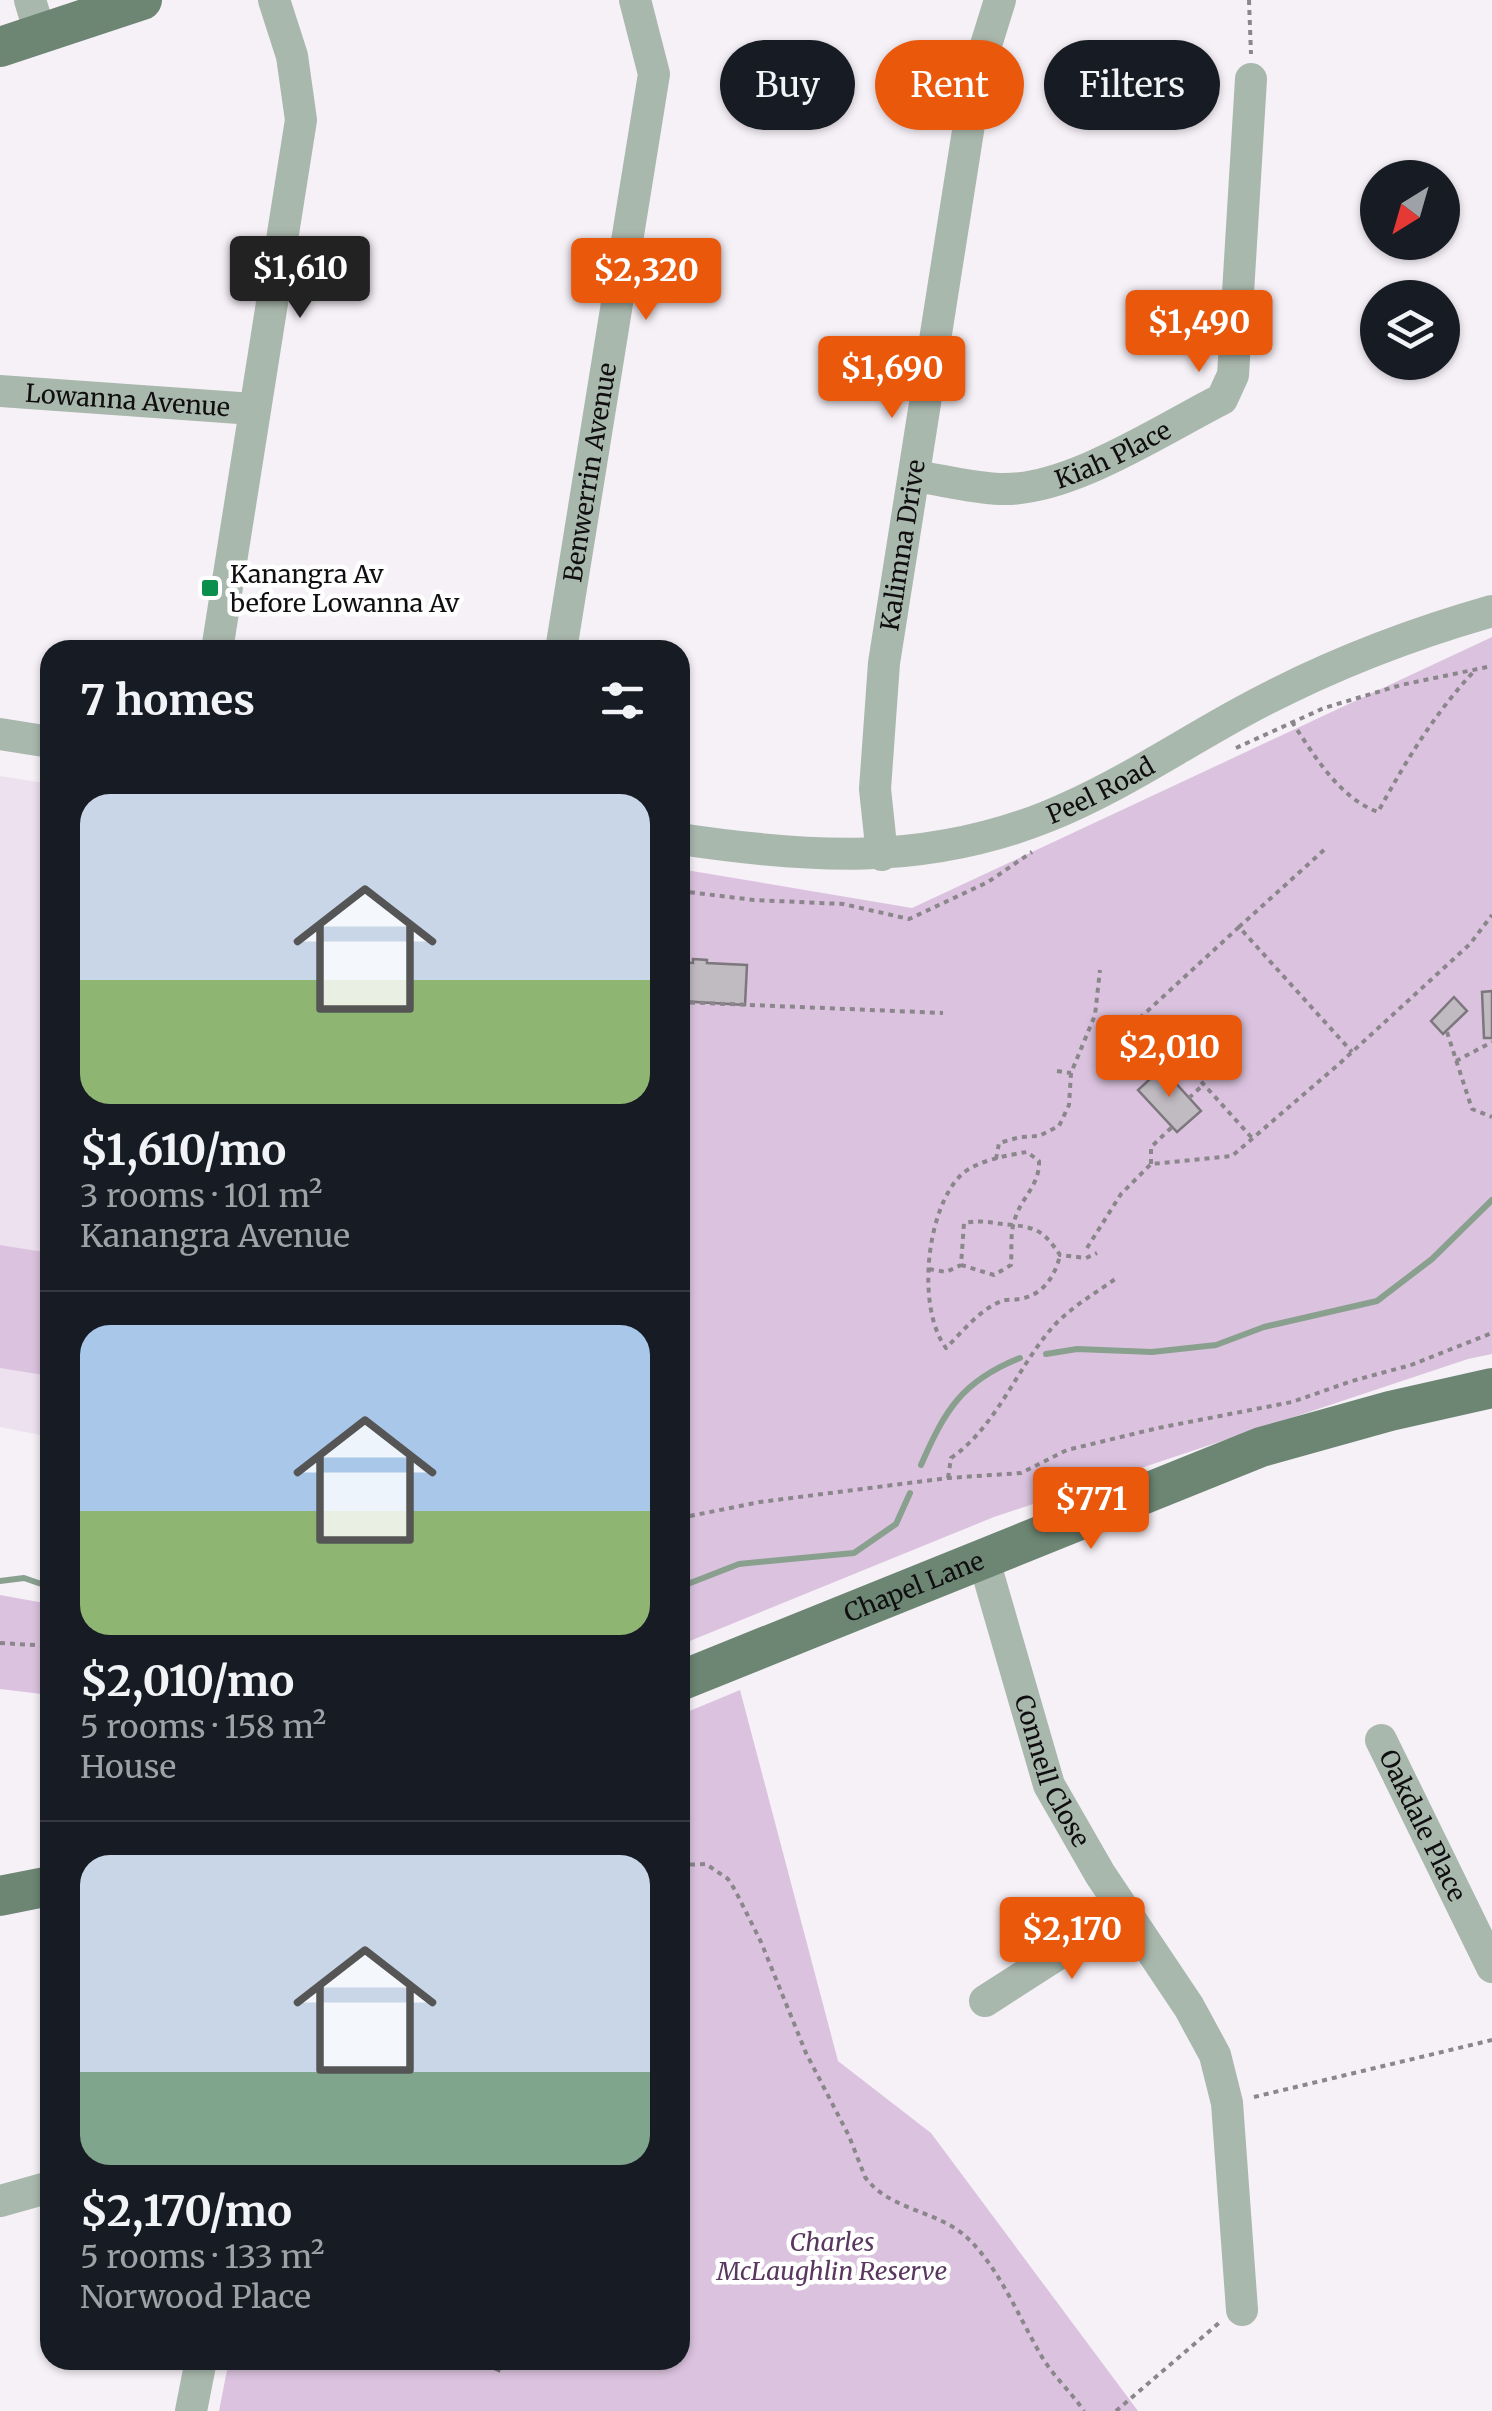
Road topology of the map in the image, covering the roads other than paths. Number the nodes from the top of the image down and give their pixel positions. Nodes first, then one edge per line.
1 (142, 0) edge
2 (274, 0) edge
3 (634, 0) edge
4 (1000, 0) edge
5 (35, 17) edge
6 (0, 47) edge
7 (1251, 79) road end
8 (0, 391) edge
9 (253, 409) junction
10 (914, 476) junction
11 (1492, 611) edge
12 (218, 640) edge
13 (563, 640) edge
14 (0, 734) edge
15 (40, 740) edge
16 (690, 841) edge
17 (882, 855) junction
18 (1492, 1388) edge
19 (983, 1558) junction
20 (690, 1677) edge
21 (1380, 1740) dead end
22 (40, 1888) edge
23 (0, 1896) edge
24 (1125, 1911) junction
25 (1492, 1967) edge
26 (986, 2001) dead end
27 (40, 2191) edge
28 (0, 2201) edge
29 (1242, 2310) road end
30 (198, 2370) edge
31 (191, 2411) edge

1 - 5 main road
2 - 9 street
3 - 13 street, Benwerrin Avenue
4 - 10 street, Kalimna Drive
5 - 6 main road
7 - 10 street, Kiah Place
8 - 9 street, Lowanna Avenue
9 - 12 street
10 - 17 street, Kalimna Drive
11 - 17 street, Peel Road
14 - 15 street
16 - 17 street, Peel Road
18 - 19 main road, Chapel Lane
19 - 20 main road, Chapel Lane
19 - 24 street, Connell Close
21 - 25 street, Oakdale Place
22 - 23 main road
24 - 26 street
24 - 29 street, Connell Close
27 - 28 street
30 - 31 street

